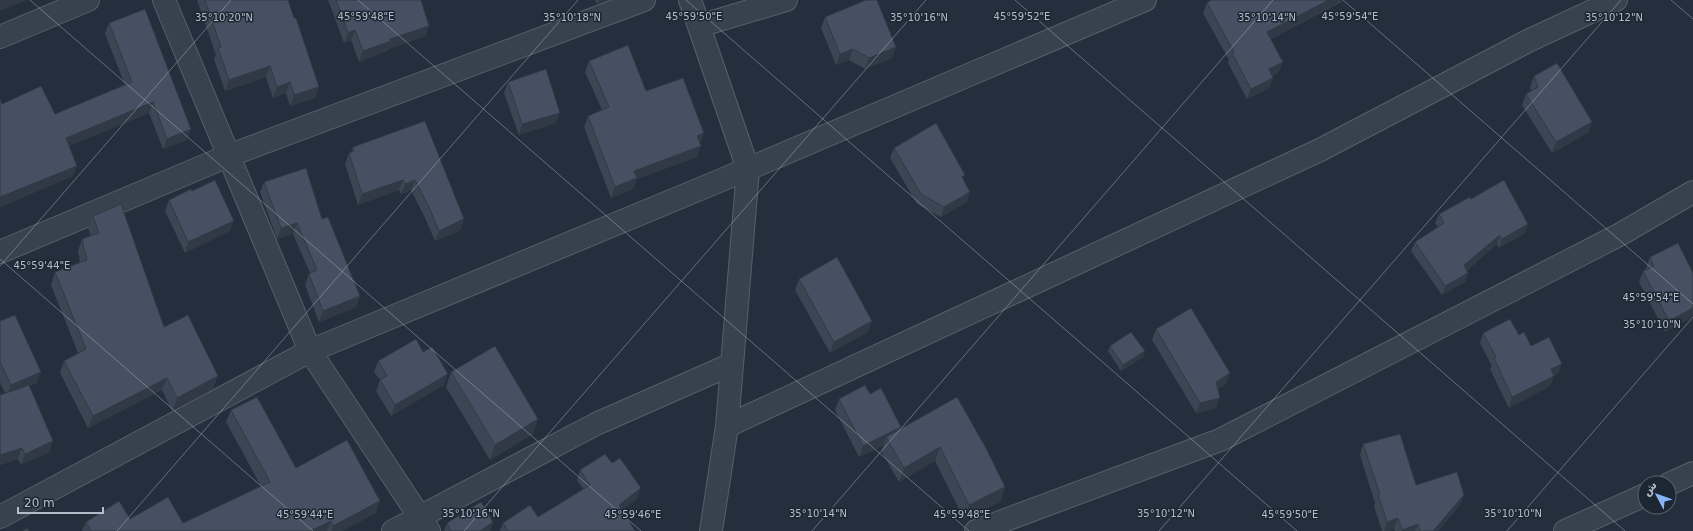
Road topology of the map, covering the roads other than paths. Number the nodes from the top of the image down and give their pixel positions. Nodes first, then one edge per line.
1 (88, 0) edge
2 (164, 0) edge
3 (644, 0) edge
4 (690, 0) edge
5 (786, 0) edge
6 (1145, 0) edge
7 (1616, 0) edge
8 (699, 26) junction
9 (0, 37) edge
10 (228, 156) junction
11 (748, 169) junction
12 (1693, 192) edge
13 (0, 252) edge
14 (310, 351) junction
15 (732, 364) junction
16 (727, 426) junction
17 (1693, 473) edge
18 (1677, 480) edge
19 (1637, 499) edge
20 (0, 517) edge
21 (424, 524) edge
22 (393, 531) edge
23 (711, 531) edge
24 (976, 531) edge
25 (1565, 531) edge

1 - 9 street
2 - 10 street
3 - 10 street
4 - 8 street
5 - 8 street
6 - 11 street
7 - 16 street
8 - 11 street
10 - 13 street
10 - 14 street
11 - 14 street
11 - 15 street
12 - 24 street
14 - 20 street
14 - 21 street
15 - 16 street
15 - 21 street
16 - 23 street
17 - 18 street
19 - 25 street
21 - 22 street

